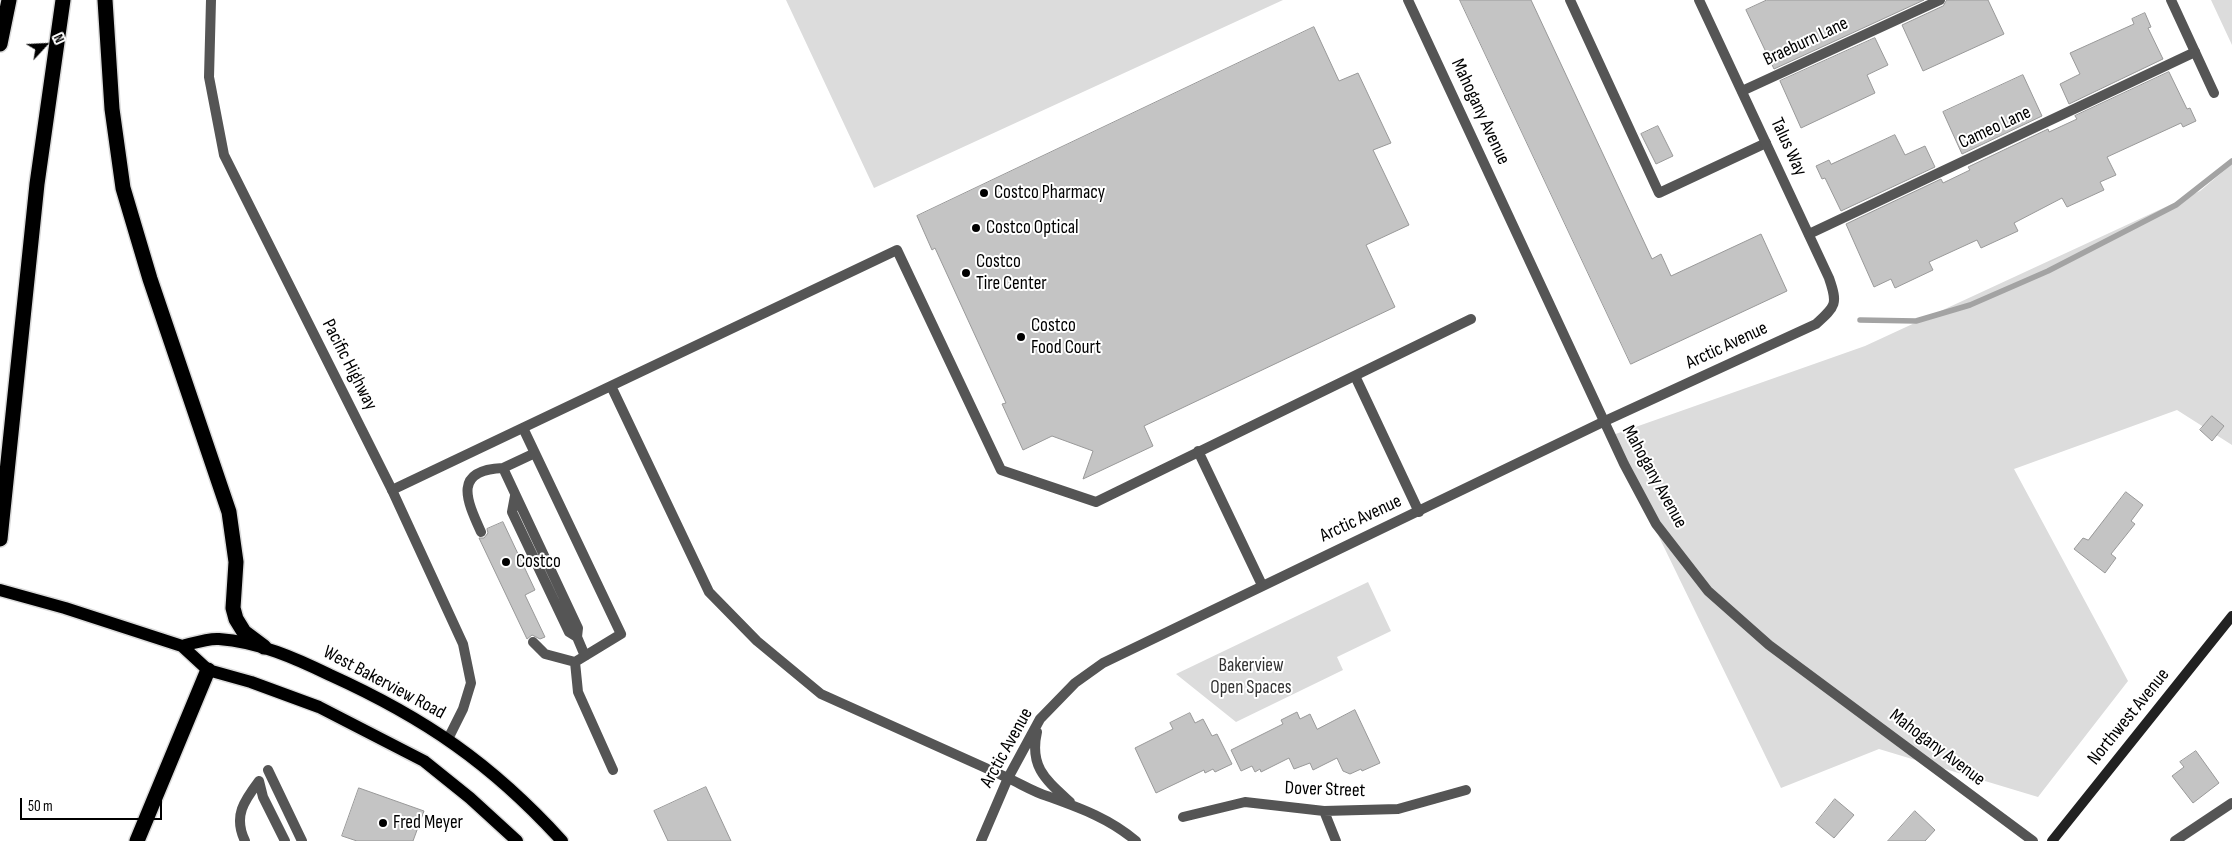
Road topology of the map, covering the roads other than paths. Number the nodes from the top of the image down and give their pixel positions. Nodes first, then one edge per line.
1 (8, 0) edge
2 (63, 0) edge
3 (105, 0) edge
4 (212, 0) edge
5 (1408, 0) edge
6 (1570, 0) edge
7 (1699, 0) edge
8 (1940, 0) edge
9 (2171, 0) edge
10 (0, 44) edge
11 (2195, 52) junction
12 (1742, 91) junction
13 (2214, 92) dead end
14 (1766, 143) junction
15 (1809, 234) junction
16 (1830, 311) joint
17 (1471, 319) dead end
18 (1355, 376) junction
19 (611, 386) junction
20 (1605, 421) junction
21 (523, 428) junction
22 (1198, 452) junction
23 (535, 453) junction
24 (503, 468) junction
25 (392, 490) junction
26 (1419, 512) junction
27 (481, 532) dead end
28 (0, 539) edge
29 (1262, 585) junction
30 (0, 590) edge
31 (2232, 616) edge
32 (534, 642) dead end
33 (182, 646) junction
34 (264, 647) junction
35 (585, 656) junction
36 (575, 662) junction
37 (208, 670) junction
38 (1040, 719) junction
39 (448, 738) junction
40 (268, 770) dead end
41 (612, 770) dead end
42 (1008, 778) junction
43 (1466, 790) dead end
44 (2232, 803) edge
45 (1073, 804) junction
46 (1324, 811) junction
47 (1183, 817) dead end
48 (137, 841) edge
49 (245, 841) edge
50 (285, 841) edge
51 (302, 841) edge
52 (517, 841) edge
53 (562, 841) edge
54 (980, 841) edge
55 (1136, 841) edge
56 (1336, 841) edge
57 (2033, 841) edge
58 (2052, 841) edge
59 (2175, 841) edge

1 - 10 highway
2 - 28 highway
3 - 34 highway
4 - 25 street, Pacific Highway
5 - 20 street, Mahogany Avenue
6 - 14 street
7 - 12 street, Talus Way
8 - 12 street, Braeburn Lane
9 - 11 street
11 - 13 street
11 - 15 street, Cameo Lane
12 - 14 street, Talus Way
14 - 15 street, Talus Way
15 - 16 street, Talus Way
16 - 20 street, Arctic Avenue
17 - 18 street
18 - 22 street
18 - 26 street
19 - 21 street
19 - 22 street
19 - 42 street
20 - 26 street, Arctic Avenue
20 - 57 street, Mahogany Avenue
21 - 23 street
21 - 25 street
22 - 29 street
23 - 24 street
23 - 35 street
24 - 27 street
24 - 35 street
25 - 39 street, Pacific Highway
26 - 29 street, Arctic Avenue
29 - 38 street, Arctic Avenue
30 - 33 main road, West Bakerview Road
31 - 58 main road, Northwest Avenue
32 - 36 street
33 - 34 main road, West Bakerview Road
33 - 37 main road, West Bakerview Road
34 - 39 main road, West Bakerview Road
35 - 36 street
36 - 41 street
37 - 48 highway
37 - 52 main road, West Bakerview Road
38 - 42 street, Arctic Avenue
38 - 45 street
39 - 53 main road, West Bakerview Road
40 - 51 street
42 - 45 street
42 - 54 street, Arctic Avenue
43 - 46 street, Dover Street
44 - 59 street
45 - 55 street
46 - 47 street, Dover Street
46 - 56 street
49 - 50 street

